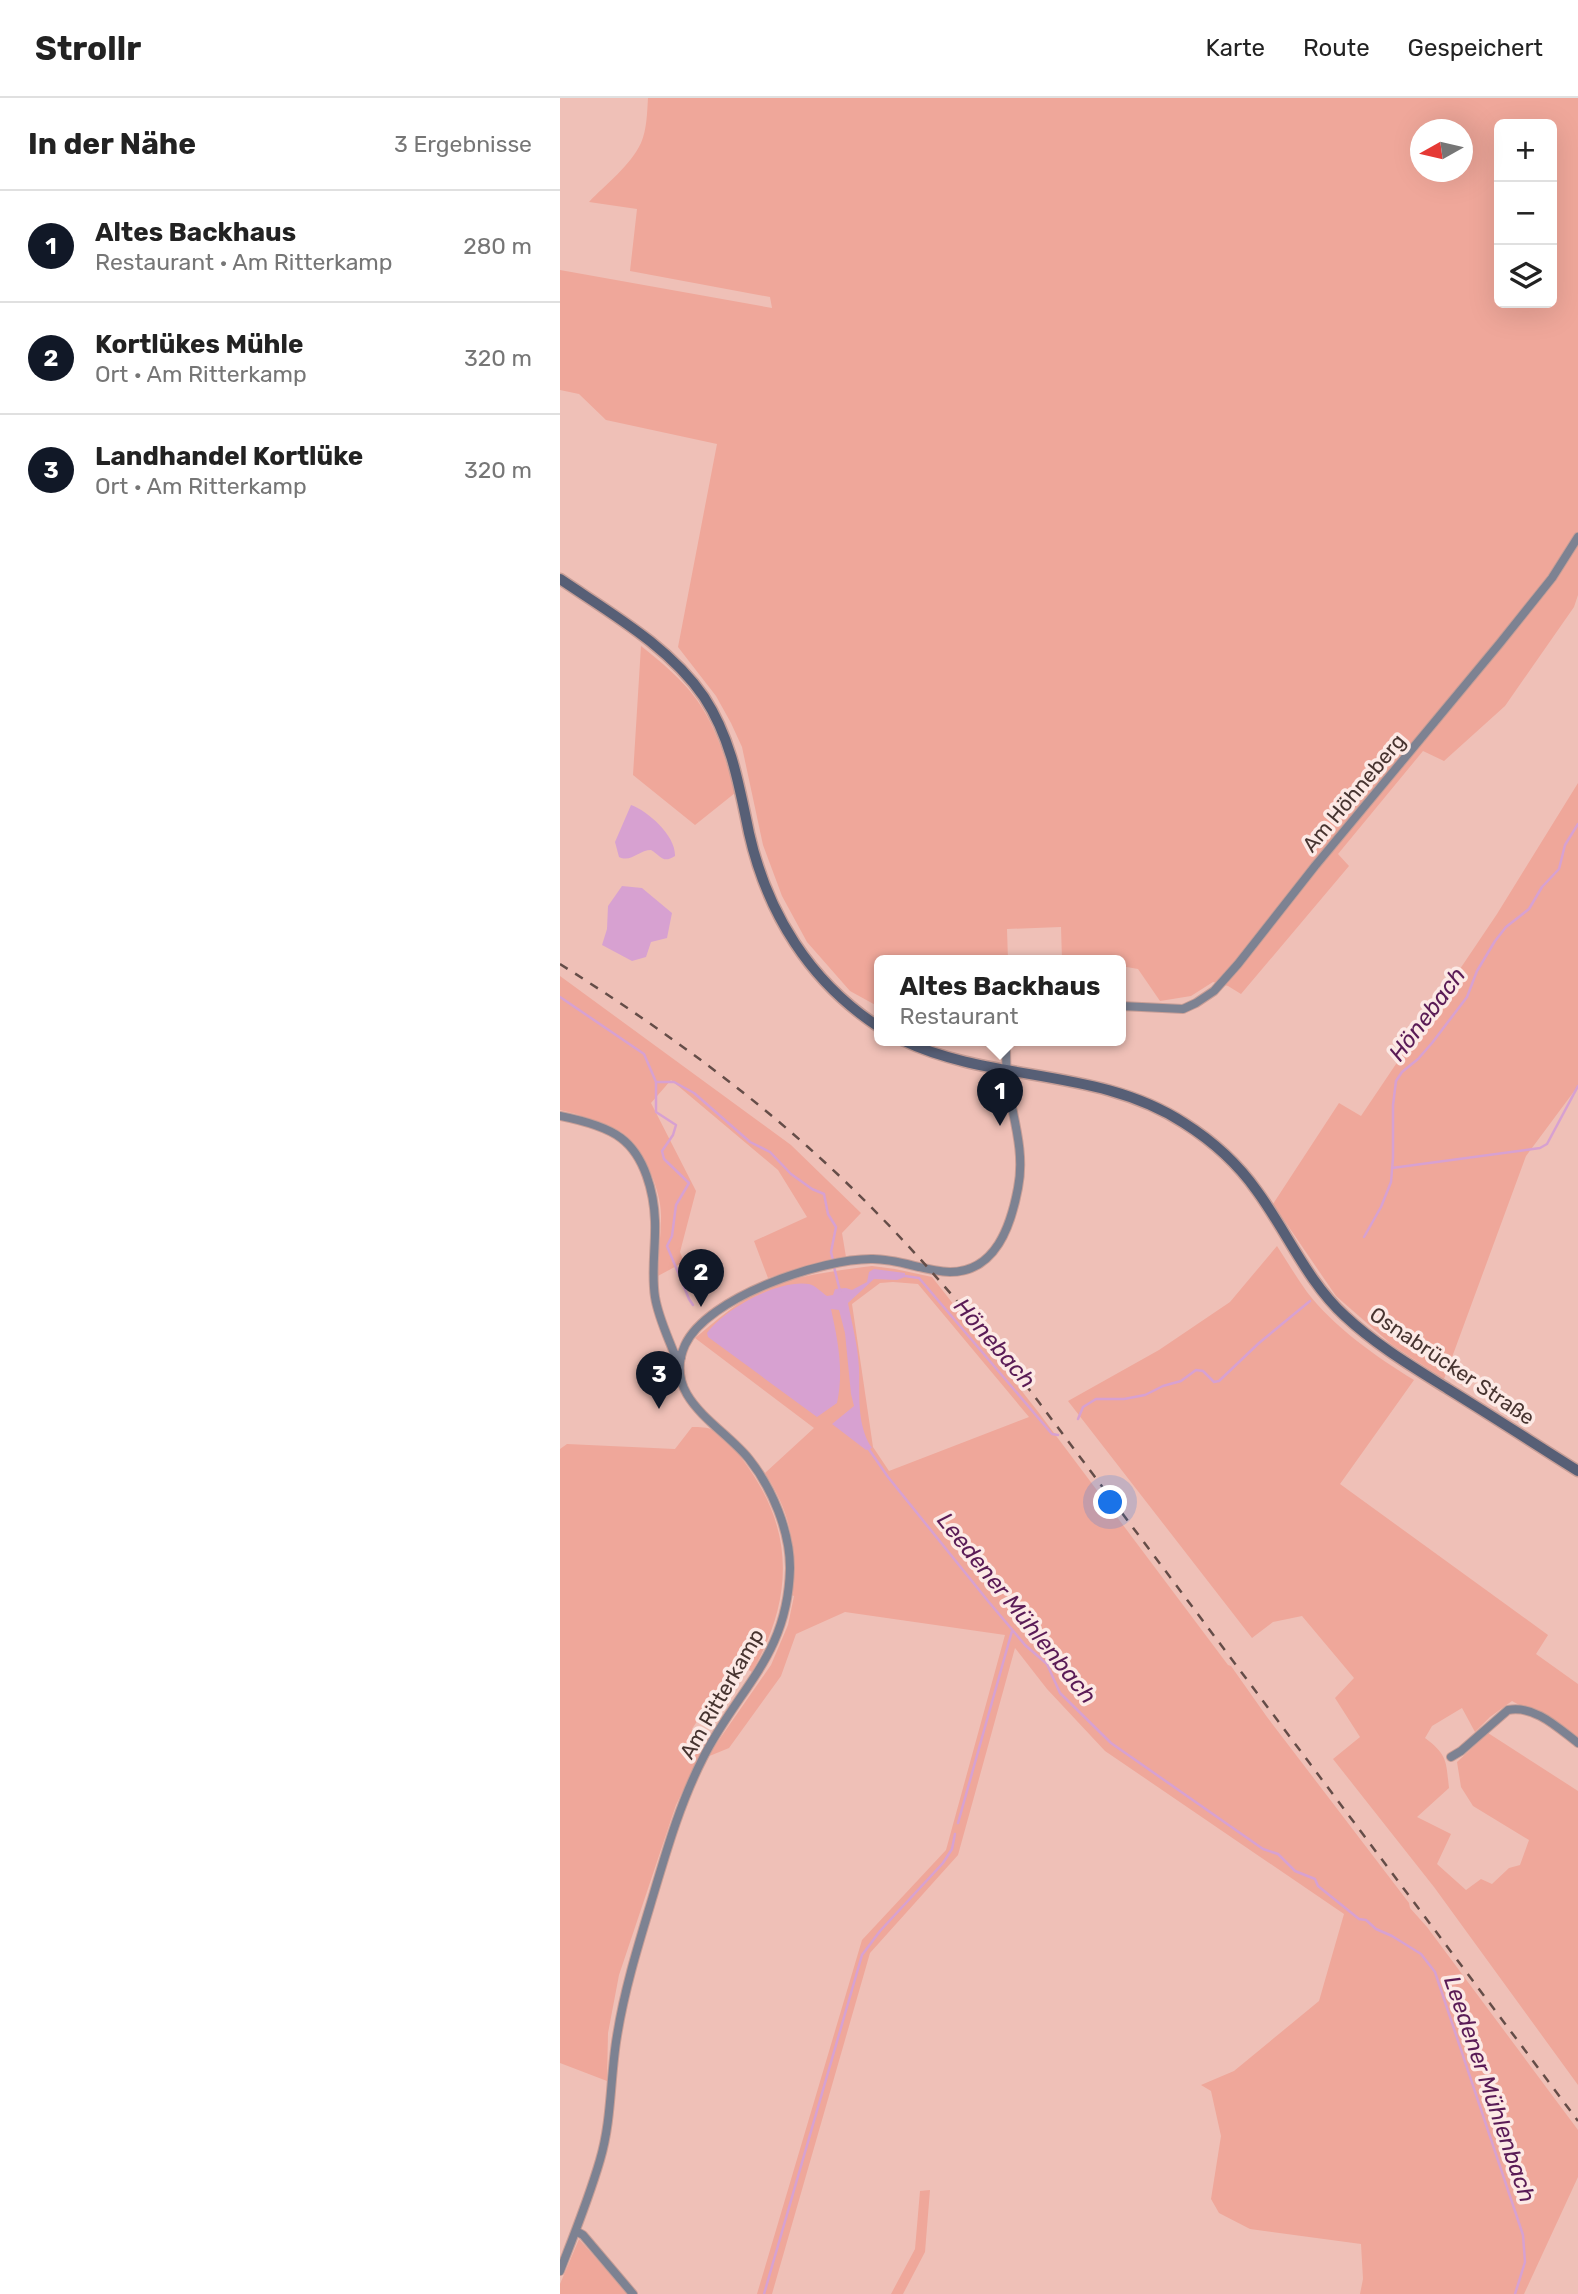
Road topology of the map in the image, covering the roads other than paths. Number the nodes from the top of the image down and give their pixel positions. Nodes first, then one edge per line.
1 (1578, 537) edge
2 (560, 579) edge
3 (1126, 1006) edge
4 (874, 1023) edge
5 (917, 1046) edge
6 (1006, 1046) edge
7 (1006, 1071) junction
8 (560, 1116) edge
9 (681, 1358) junction
10 (1578, 1471) edge
11 (1578, 1743) edge
12 (1451, 1757) dead end
13 (576, 2231) junction
14 (560, 2272) edge
15 (633, 2294) edge

1 - 3 street, Am Höhneberg
2 - 4 main road
5 - 7 main road, Osnabrücker Straße
6 - 7 street
7 - 9 street
7 - 10 main road, Osnabrücker Straße
8 - 9 street, Am Ritterkamp
9 - 13 street, Am Ritterkamp
11 - 12 street
13 - 14 street, Am Ritterkamp
13 - 15 street

